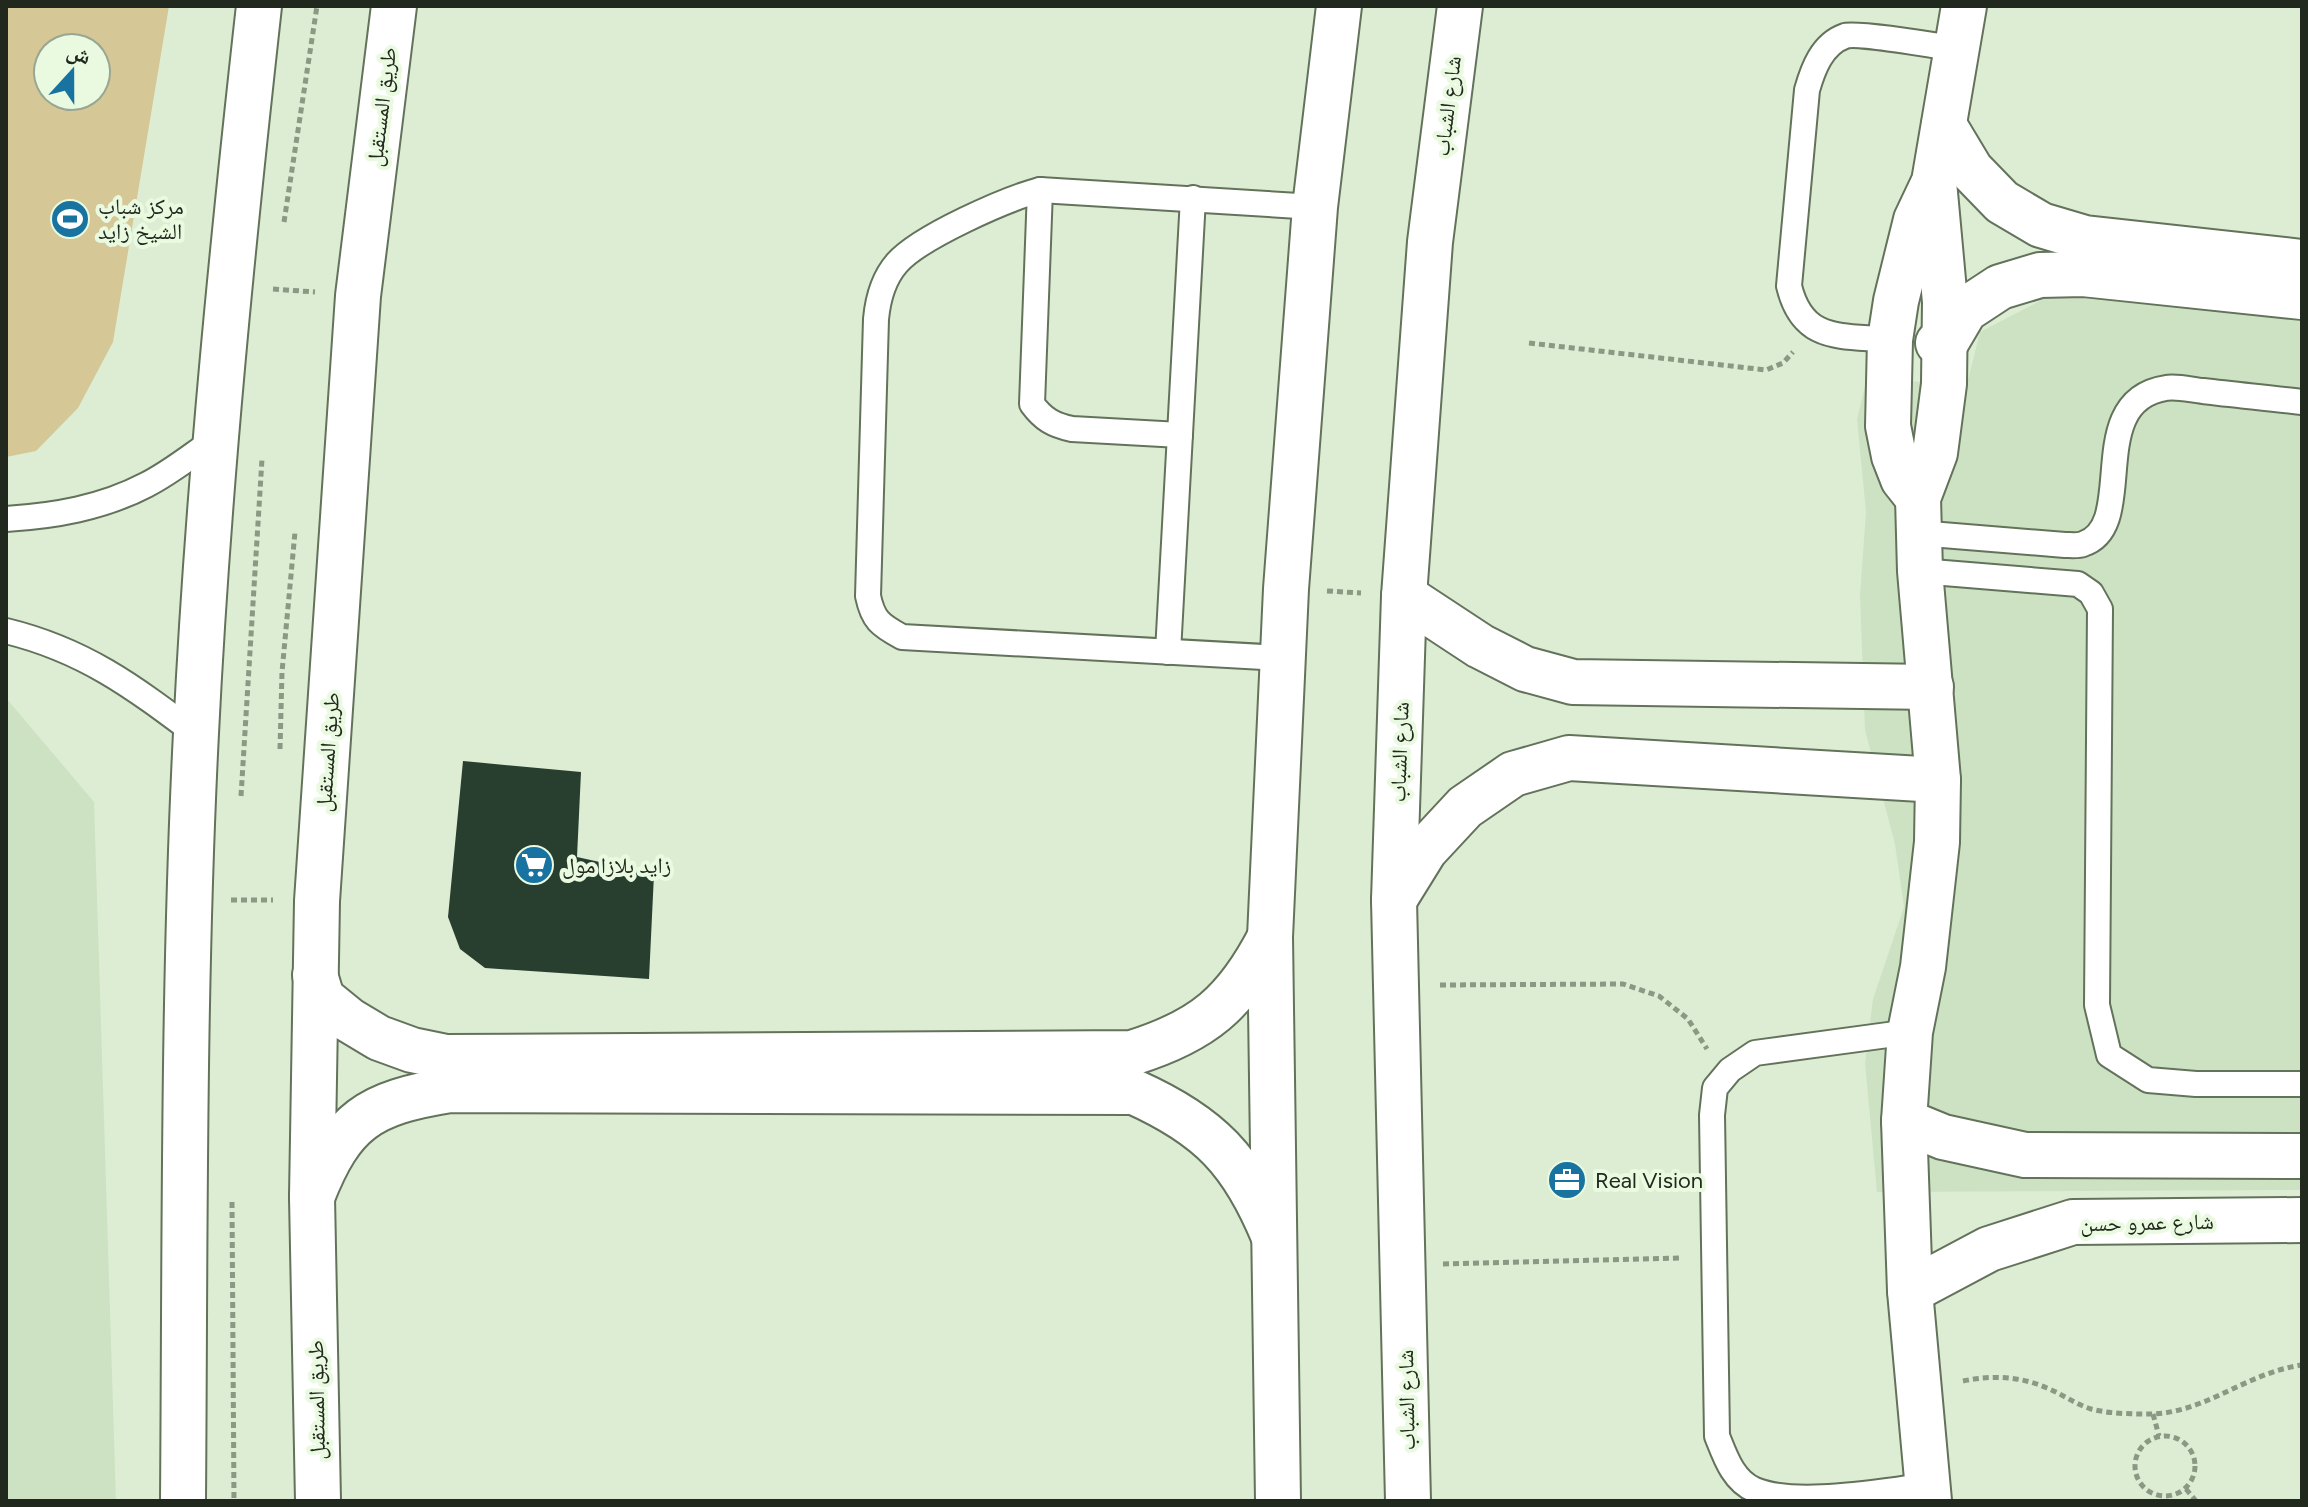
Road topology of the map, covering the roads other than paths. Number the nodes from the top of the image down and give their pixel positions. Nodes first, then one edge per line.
1 (259, 6) edge
2 (394, 6) edge
3 (1339, 6) edge
4 (1460, 6) edge
5 (1964, 6) edge
6 (1957, 49) junction
7 (1944, 125) junction
8 (1934, 182) junction
9 (1040, 190) junction
10 (1193, 198) junction
11 (1315, 207) junction
12 (2302, 262) edge
13 (2302, 297) edge
14 (1890, 340) junction
15 (1945, 344) junction
16 (2302, 402) edge
17 (1180, 435) junction
18 (214, 440) junction
19 (6, 519) edge
20 (1919, 534) junction
21 (1404, 596) junction
22 (6, 631) edge
23 (1168, 652) junction
24 (1283, 658) junction
25 (1931, 687) junction
26 (196, 734) junction
27 (1938, 780) junction
28 (1394, 900) junction
29 (1270, 937) junction
30 (315, 975) junction
31 (1910, 1032) junction
32 (2302, 1084) edge
33 (1904, 1121) junction
34 (2302, 1156) edge
35 (312, 1197) junction
36 (2302, 1220) edge
37 (1274, 1237) junction
38 (1910, 1291) junction
39 (1927, 1494) edge
40 (183, 1501) edge
41 (318, 1501) edge
42 (1278, 1501) edge
43 (1408, 1501) edge

1 - 18 street
2 - 30 street, طريق المستقبل
3 - 11 street
4 - 21 street, شارع الشباب
5 - 6 street
6 - 7 street
6 - 14 lane
7 - 8 street
7 - 12 street
8 - 14 street
8 - 15 street
9 - 10 lane
9 - 17 lane
9 - 23 lane
10 - 11 lane
10 - 17 lane
11 - 24 street
13 - 15 street
14 - 15 street
14 - 20 street
15 - 20 street
16 - 20 lane
17 - 23 lane
18 - 19 lane
18 - 26 street
20 - 25 street
20 - 32 lane
21 - 25 street
21 - 28 street, شارع الشباب
22 - 26 lane
23 - 24 lane
24 - 29 street
25 - 27 street
26 - 40 street
27 - 28 street
27 - 31 street
28 - 43 street, شارع الشباب
29 - 30 street
29 - 37 street
30 - 35 street, طريق المستقبل
31 - 33 street
31 - 39 lane
33 - 34 street
33 - 38 street
35 - 37 street
35 - 41 street, طريق المستقبل
36 - 38 street, شارع عمرو حسن
37 - 42 street
38 - 39 street

